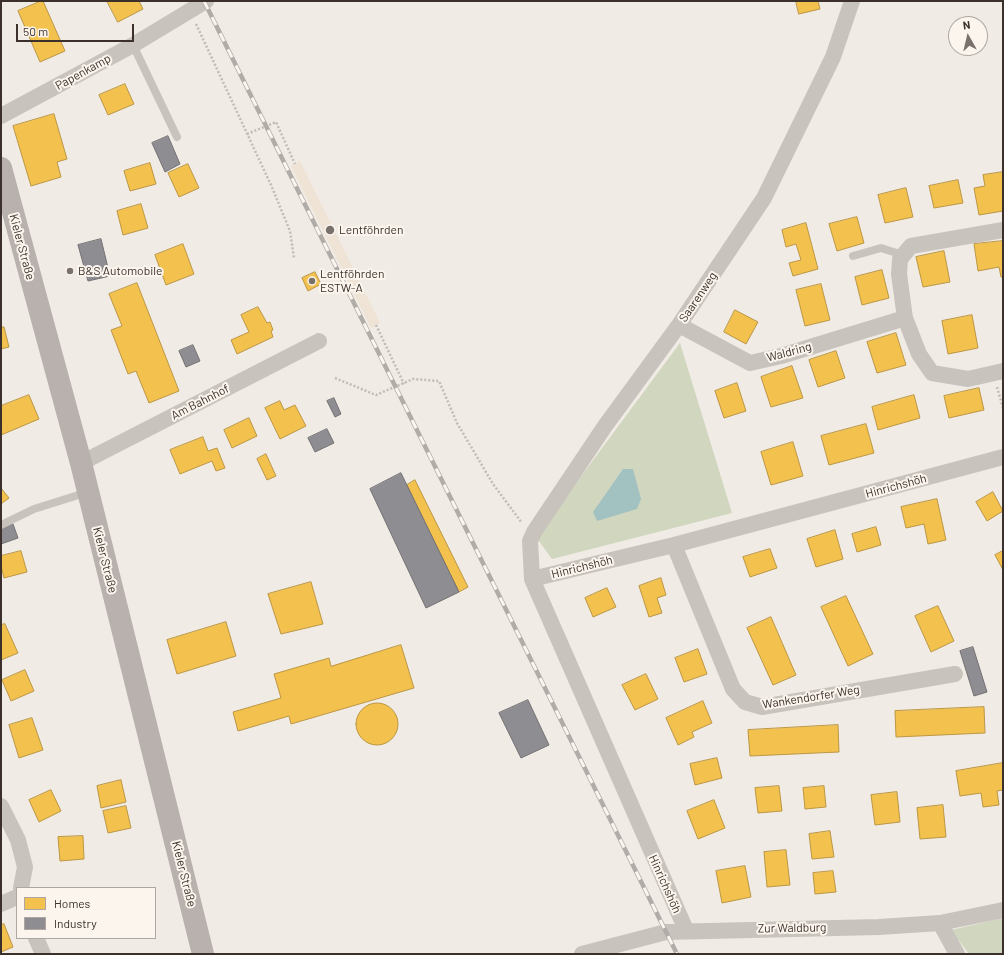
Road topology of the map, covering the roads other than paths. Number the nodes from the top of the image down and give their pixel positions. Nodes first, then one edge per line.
1 (206, 1) edge
2 (852, 1) edge
3 (133, 44) junction
4 (1, 116) edge
5 (177, 137) dead end
6 (1, 168) edge
7 (1003, 230) edge
8 (854, 256) dead end
9 (903, 256) junction
10 (905, 318) junction
11 (679, 325) junction
12 (319, 341) dead end
13 (998, 372) edge
14 (1003, 457) edge
15 (81, 463) junction
16 (88, 492) junction
17 (1, 525) edge
18 (674, 545) junction
19 (532, 579) junction
20 (955, 674) dead end
21 (1, 806) edge
22 (21, 887) edge
23 (16, 897) edge
24 (1, 904) edge
25 (1003, 910) edge
26 (940, 923) junction
27 (686, 930) junction
28 (36, 939) edge
29 (43, 954) edge
30 (203, 954) edge
31 (582, 954) edge
32 (957, 954) edge

1 - 3 street, Papenkamp
2 - 11 street, Saarenweg
3 - 4 street, Papenkamp
3 - 5 lane
6 - 15 main road, Kieler Straße
7 - 9 street
8 - 9 lane
9 - 10 street
10 - 11 street, Waldring
10 - 13 street
11 - 19 street, Saarenweg
12 - 15 street, Am Bahnhof
14 - 18 street, Hinrichshöh
15 - 16 main road, Kieler Straße
16 - 17 lane
16 - 30 main road, Kieler Straße
18 - 19 street, Hinrichshöh
18 - 20 street, Wankendorfer Weg
19 - 27 street, Hinrichshöh
21 - 22 street
23 - 24 street
25 - 26 street, Zur Waldburg
26 - 27 street, Zur Waldburg
26 - 32 street
27 - 31 street, Zur Waldburg
28 - 29 street

